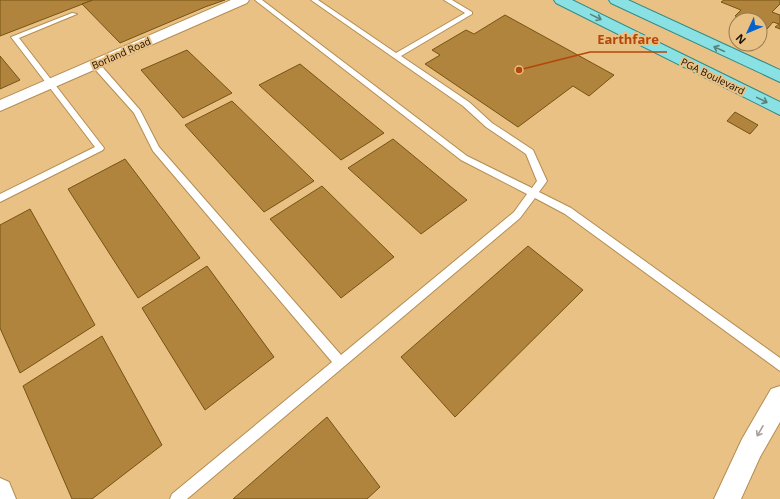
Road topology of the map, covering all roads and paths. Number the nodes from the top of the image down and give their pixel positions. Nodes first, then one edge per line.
1 (242, 0) edge
2 (258, 0) edge
3 (314, 0) edge
4 (447, 0) edge
5 (561, 0) edge
6 (616, 0) edge
7 (74, 14) dead end
8 (396, 56) junction
9 (95, 64) junction
10 (780, 77) edge
11 (50, 84) junction
12 (0, 106) edge
13 (780, 109) edge
14 (533, 194) junction
15 (0, 198) edge
16 (340, 363) junction
17 (780, 365) edge
18 (780, 398) edge
19 (0, 491) edge
20 (3, 499) edge
21 (177, 499) edge
22 (726, 499) edge

1 - 9 street, Borland Road
2 - 14 lane
3 - 8 lane
4 - 8 lane
5 -> 13 main road, PGA Boulevard
10 -> 6 main road
7 - 11 lane
8 - 14 lane
9 - 11 street, Borland Road
9 - 16 lane
11 - 12 street, Borland Road
11 - 15 lane
14 - 16 lane
14 - 17 lane
16 - 21 lane
18 -> 22 street
19 - 20 street

